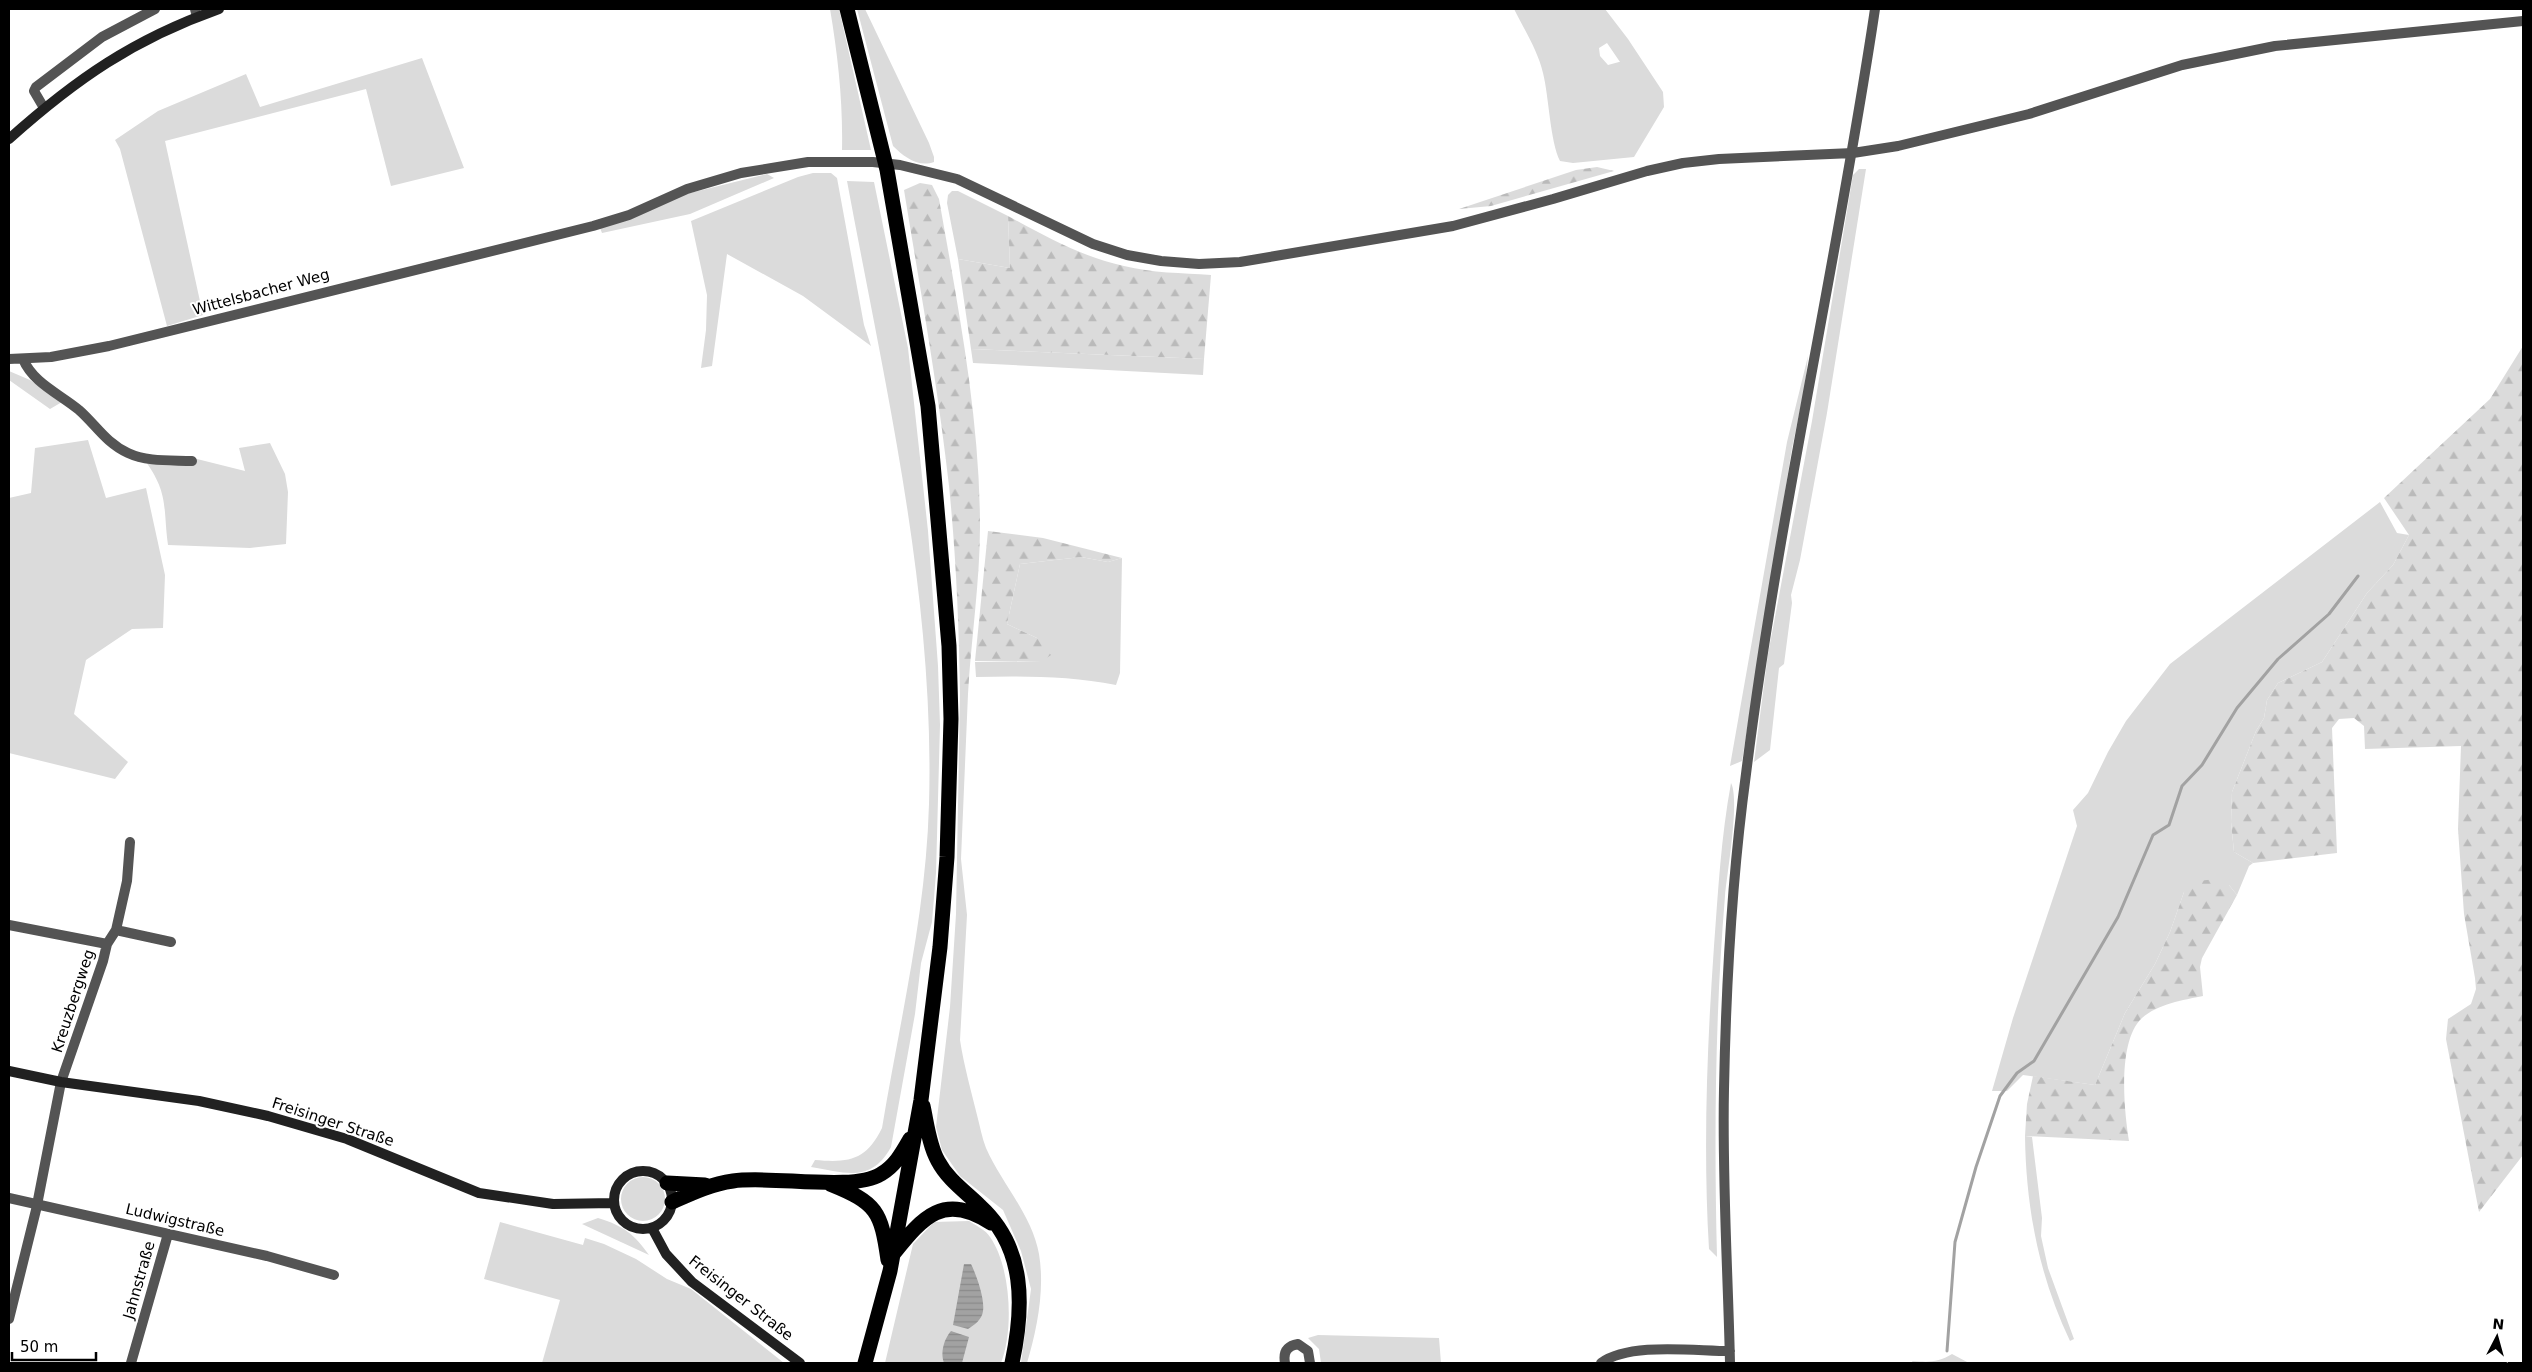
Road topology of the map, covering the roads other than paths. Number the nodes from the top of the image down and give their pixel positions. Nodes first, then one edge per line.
1 (155, 9) edge
2 (220, 9) edge
3 (847, 9) edge
4 (1875, 9) edge
5 (196, 13) edge
6 (2523, 21) edge
7 (44, 108) junction
8 (9, 139) edge
9 (1853, 153) junction
10 (9, 359) edge
11 (23, 359) junction
12 (192, 461) dead end
13 (130, 842) dead end
14 (9, 925) edge
15 (116, 930) junction
16 (171, 942) dead end
17 (107, 944) junction
18 (9, 1071) edge
19 (61, 1082) junction
20 (921, 1100) junction
21 (916, 1129) junction
22 (824, 1182) junction
23 (667, 1183) junction
24 (709, 1186) junction
25 (9, 1198) edge
26 (672, 1202) junction
27 (614, 1203) junction
28 (37, 1205) junction
29 (652, 1228) junction
30 (1000, 1229) junction
31 (168, 1234) junction
32 (893, 1254) junction
33 (890, 1272) junction
34 (334, 1274) dead end
35 (9, 1319) edge
36 (1730, 1351) junction
37 (131, 1363) edge
38 (800, 1363) edge
39 (865, 1363) edge
40 (1012, 1363) edge
41 (1285, 1363) edge
42 (1310, 1363) edge
43 (1601, 1363) edge
44 (1730, 1363) edge

1 - 7 street
2 - 5 main road
3 - 20 highway
4 - 9 street
5 - 7 main road
6 - 9 street, Wittelsbacher Weg
7 - 8 main road
9 - 11 street, Wittelsbacher Weg
9 - 36 street
10 - 11 street, Wittelsbacher Weg
11 - 12 street
13 - 15 street, Kreuzbergweg
14 - 17 street
15 - 16 street
15 - 17 street, Kreuzbergweg
17 - 19 street, Kreuzbergweg
18 - 19 main road, Freisinger Straße
19 - 27 main road, Freisinger Straße
19 - 28 street, Kreuzbergweg
20 - 21 highway
20 - 30 highway
21 - 22 highway
21 - 32 highway
22 - 24 highway
22 - 33 highway
23 - 24 highway
23 - 26 main road
23 - 27 main road
24 - 26 highway
25 - 28 street, Ludwigstraße
26 - 29 main road
27 - 29 main road
28 - 31 street, Ludwigstraße
28 - 35 street, Kreuzbergweg
29 - 38 main road, Freisinger Straße
30 - 32 highway
30 - 40 highway
31 - 34 street, Ludwigstraße
31 - 37 street, Jahnstraße
32 - 33 highway
33 - 39 highway
36 - 43 street
36 - 44 street
41 - 42 street

